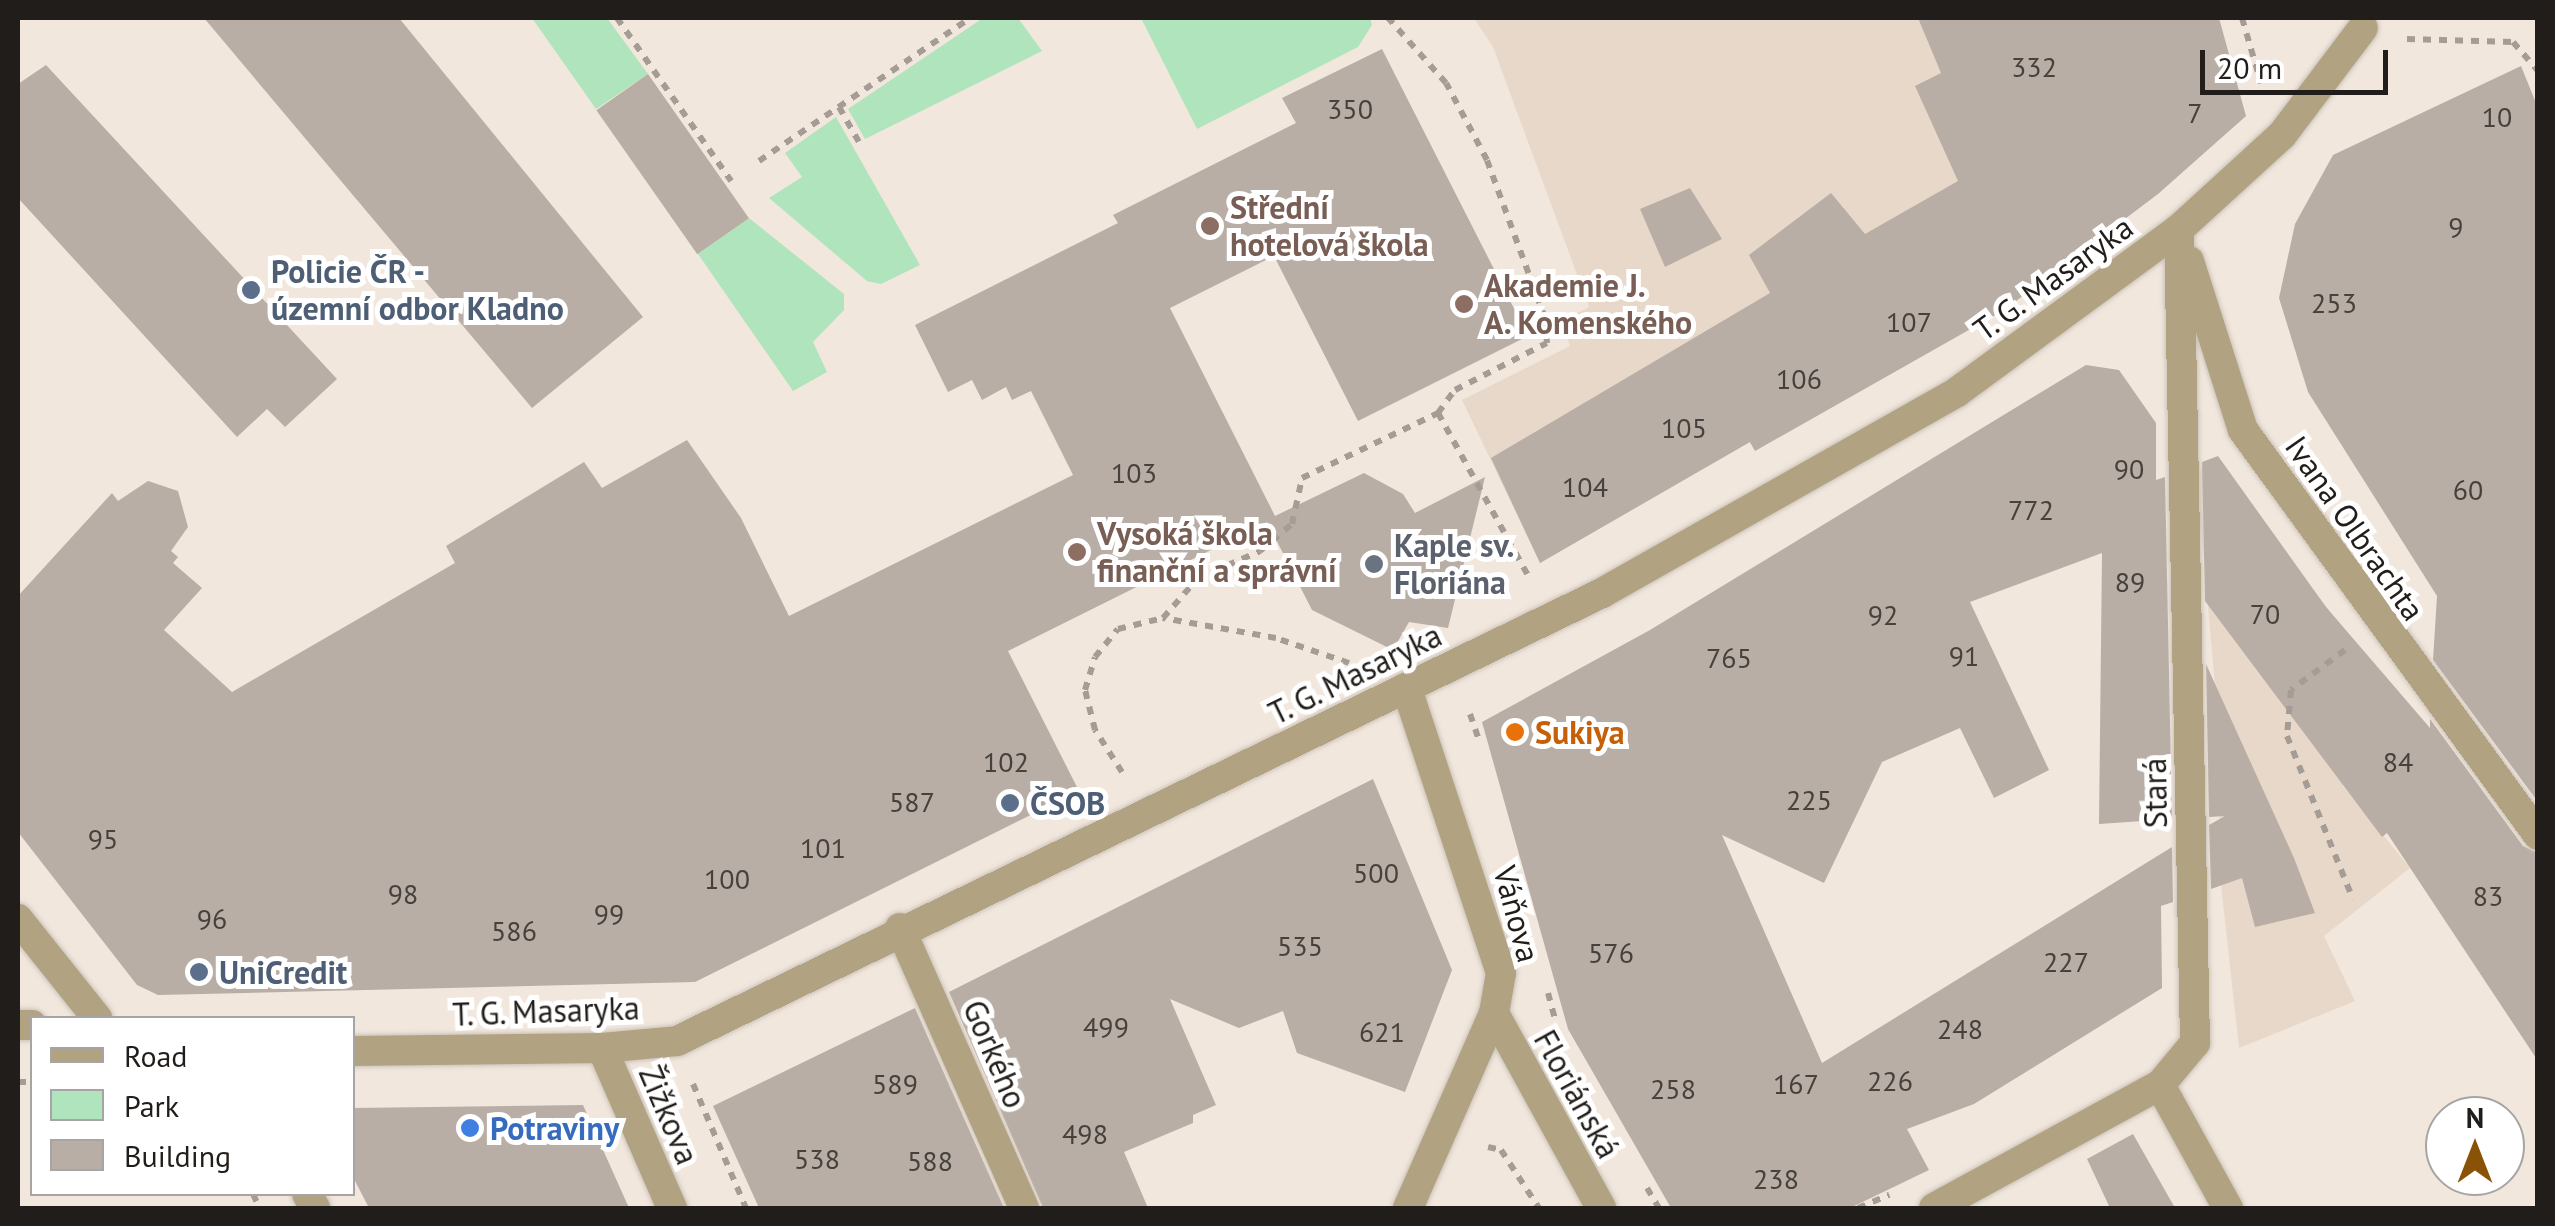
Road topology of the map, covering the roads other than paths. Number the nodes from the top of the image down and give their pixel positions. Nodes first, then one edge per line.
1 (2363, 28) road end
2 (2178, 230) junction
3 (1395, 694) junction
4 (2538, 835) edge
5 (18, 919) edge
6 (900, 928) junction
7 (1494, 1013) junction
8 (95, 1016) edge
9 (602, 1048) junction
10 (355, 1050) edge
11 (2160, 1085) junction
12 (672, 1208) edge
13 (1024, 1208) edge
14 (1408, 1208) edge
15 (1601, 1208) edge
16 (1934, 1208) edge
17 (2228, 1208) edge

1 - 2 street, T. G. Masaryka
2 - 3 street, T. G. Masaryka
2 - 4 street, Ivana Olbrachta
2 - 11 street, Stará
3 - 6 street, T. G. Masaryka
3 - 7 street, Váňova
5 - 8 street
6 - 9 street, T. G. Masaryka
6 - 13 street, Gorkého
7 - 14 street, Váňova
7 - 15 street, Floriánská
9 - 10 street, T. G. Masaryka
9 - 12 street, Žižkova
11 - 16 street, Stará
11 - 17 street

